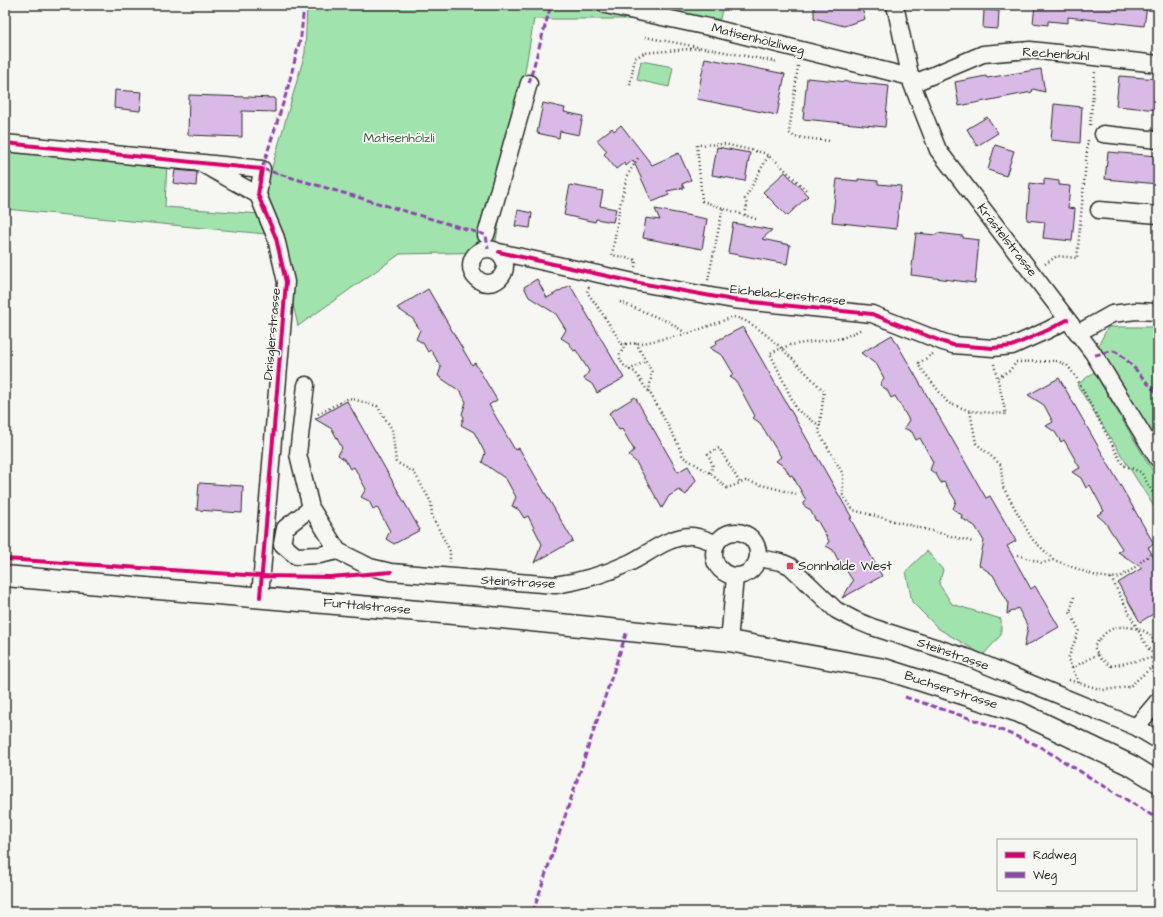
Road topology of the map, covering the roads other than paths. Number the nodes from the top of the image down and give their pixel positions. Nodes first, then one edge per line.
1 (606, 5) edge
2 (895, 5) edge
3 (1158, 64) edge
4 (911, 80) junction
5 (530, 83) dead end
6 (1094, 132) road end
7 (1158, 140) edge
8 (5, 144) edge
9 (200, 162) junction
10 (258, 195) junction
11 (1099, 210) dead end
12 (1158, 215) edge
13 (486, 235) dead end
14 (499, 252) dead end
15 (1158, 312) edge
16 (1067, 320) junction
17 (1078, 333) junction
18 (306, 386) dead end
19 (1158, 459) edge
20 (311, 508) junction
21 (716, 543) junction
22 (338, 551) junction
23 (758, 558) junction
24 (5, 576) edge
25 (735, 577) junction
26 (260, 597) junction
27 (729, 641) junction
28 (1158, 701) edge
29 (1136, 727) junction
30 (1158, 740) edge
31 (1158, 782) edge

1 - 4 street, Matisenhölzliweg
2 - 4 street, Krästelstrasse
3 - 4 street, Rechenbühl
4 - 16 street, Krästelstrasse
5 - 13 street
6 - 7 street
8 - 9 street
9 - 10 street
9 - 10 street
10 - 26 street, Drisglerstrasse
11 - 12 street
14 - 16 street, Eichelackerstrasse
15 - 17 street
16 - 17 street, Krästelstrasse
17 - 19 street, Krästelstrasse
18 - 20 street
20 - 22 street
20 - 22 street
21 - 22 street, Steinstrasse
21 - 23 street
21 - 25 street
23 - 25 street
23 - 29 street, Steinstrasse
24 - 26 main road, Furttalstrasse
25 - 27 street
26 - 27 main road, Furttalstrasse
27 - 31 main road, Buchserstrasse
28 - 29 street
29 - 30 street, Steinstrasse

